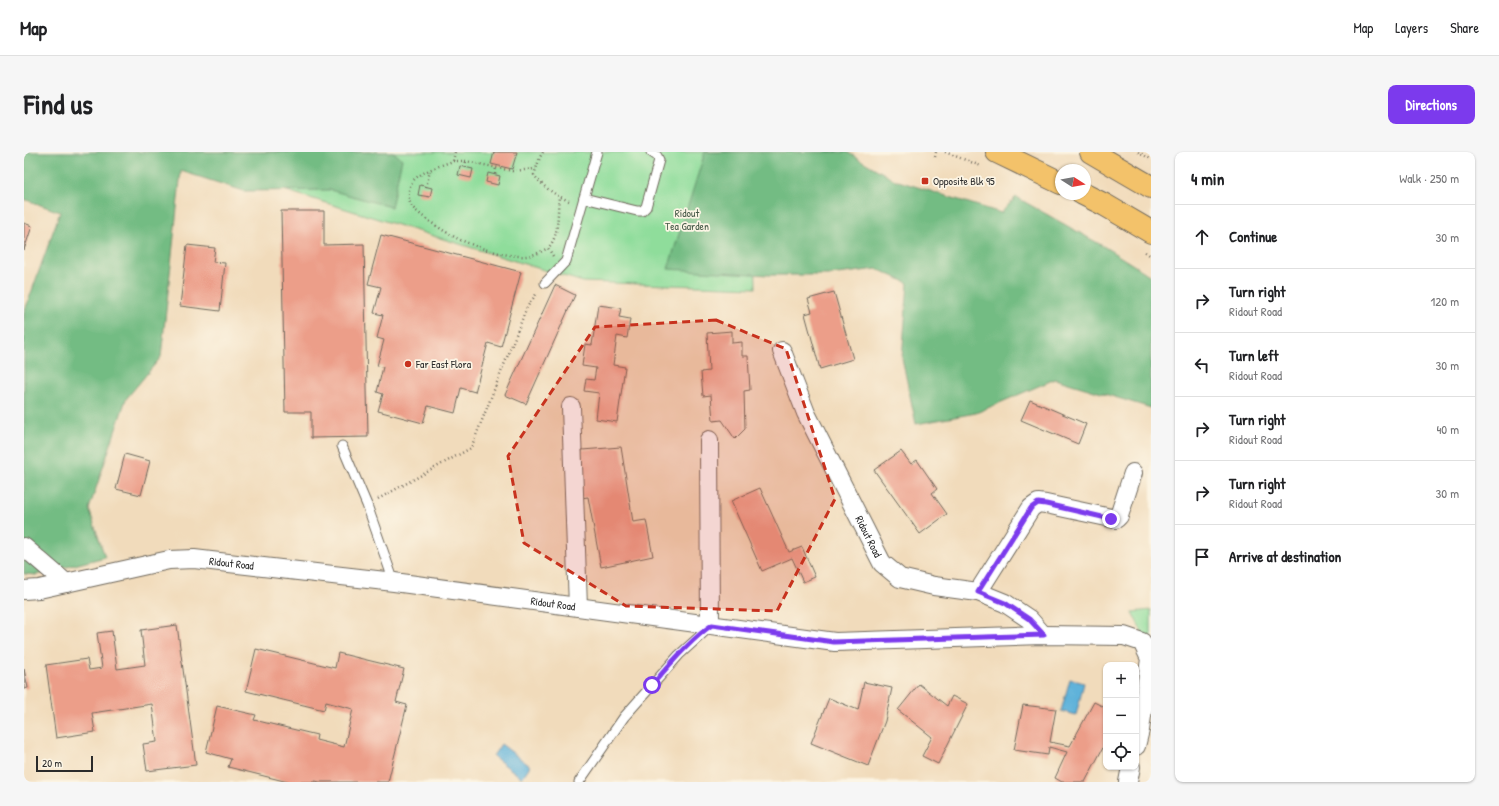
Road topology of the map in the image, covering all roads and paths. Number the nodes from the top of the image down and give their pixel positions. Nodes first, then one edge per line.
1 (455, 152) edge
2 (543, 152) edge
3 (597, 152) edge
4 (651, 152) edge
5 (936, 152) edge
6 (997, 152) edge
7 (1091, 152) edge
8 (1138, 152) edge
9 (934, 157) dead end
10 (1151, 159) edge
11 (453, 161) junction
12 (466, 161) junction
13 (465, 167) dead end
14 (496, 167) junction
15 (430, 170) junction
16 (536, 170) junction
17 (495, 174) dead end
18 (1055, 180) edge
19 (426, 187) dead end
20 (1151, 187) edge
21 (559, 196) junction
22 (1091, 198) edge
23 (583, 202) junction
24 (1151, 232) edge
25 (548, 248) junction
26 (566, 261) junction
27 (545, 283) joint
28 (782, 351) dead end
29 (571, 407) dead end
30 (709, 440) dead end
31 (342, 446) dead end
32 (1133, 473) dead end
33 (367, 505) junction
34 (24, 547) edge
35 (394, 582) junction
36 (66, 583) junction
37 (24, 590) edge
38 (978, 592) junction
39 (578, 607) junction
40 (711, 625) junction
41 (1044, 635) junction
42 (1139, 734) edge
43 (1130, 770) edge
44 (579, 782) edge
45 (1128, 782) edge

1 - 11 path
2 - 16 path
3 - 23 lane
4 - 23 lane
5 - 9 path
6 - 18 highway
7 - 20 highway
8 - 10 path
11 - 12 path
11 - 15 path
12 - 13 path
12 - 14 path
14 - 16 path
14 - 17 path
15 - 19 path
15 - 25 path
16 - 21 path
21 - 23 path
21 - 25 path
22 - 24 highway
23 - 26 lane
25 - 26 path
26 - 27 lane
27 - 33 path
28 - 38 street, Ridout Road
29 - 39 street
30 - 40 street
31 - 33 lane
32 - 38 street
33 - 35 lane
34 - 36 street
35 - 36 street, Ridout Road
35 - 39 street, Ridout Road
36 - 37 street, Ridout Road
38 - 41 street, Ridout Road
39 - 40 street, Ridout Road
40 - 41 street, Ridout Road
40 - 44 lane
41 - 42 street, Ridout Road
43 - 45 street

